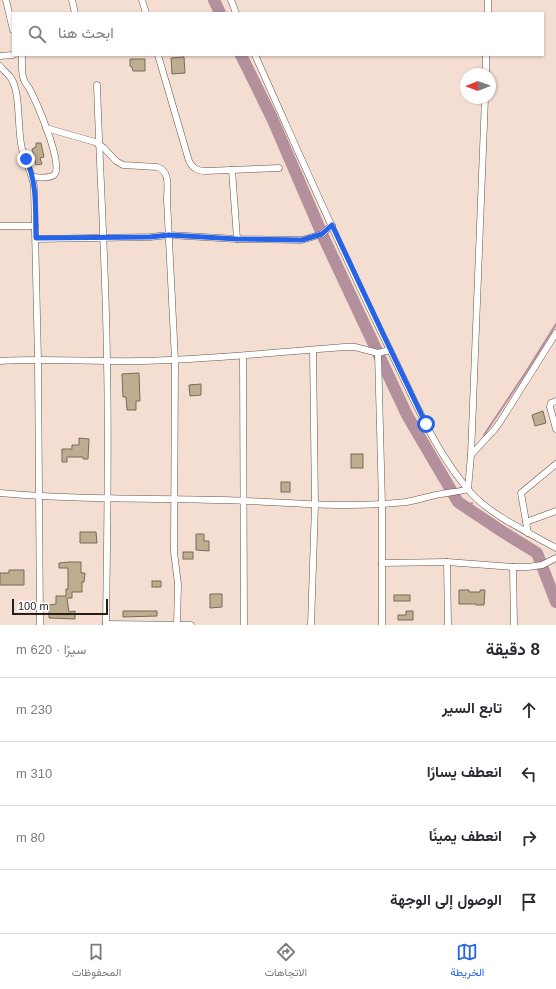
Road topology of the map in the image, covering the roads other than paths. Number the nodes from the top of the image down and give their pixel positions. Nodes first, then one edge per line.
1 (6, 0) edge
2 (72, 0) edge
3 (142, 0) edge
4 (231, 0) edge
5 (488, 0) edge
6 (75, 12) edge
7 (146, 12) edge
8 (236, 12) edge
9 (488, 12) edge
10 (12, 26) edge
11 (12, 55) edge
12 (0, 56) edge
13 (22, 56) edge
14 (158, 56) edge
15 (255, 56) edge
16 (486, 56) edge
17 (0, 66) edge
18 (486, 68) edge
19 (97, 85) dead end
20 (485, 104) edge
21 (46, 128) junction
22 (99, 144) junction
23 (280, 168) dead end
24 (232, 170) junction
25 (33, 177) junction
26 (332, 225) junction
27 (0, 226) edge
28 (35, 226) junction
29 (169, 235) junction
30 (36, 238) junction
31 (104, 238) junction
32 (237, 239) junction
33 (556, 333) edge
34 (313, 350) junction
35 (390, 350) junction
36 (378, 353) junction
37 (243, 356) junction
38 (38, 360) junction
39 (175, 360) junction
40 (0, 361) edge
41 (107, 362) junction
42 (556, 401) edge
43 (556, 429) edge
44 (471, 455) junction
45 (556, 464) edge
46 (468, 489) junction
47 (0, 493) edge
48 (39, 496) junction
49 (108, 499) junction
50 (175, 499) junction
51 (243, 501) junction
52 (382, 504) junction
53 (315, 505) junction
54 (556, 511) edge
55 (526, 522) junction
56 (528, 533) junction
57 (556, 548) edge
58 (556, 558) edge
59 (447, 562) junction
60 (382, 563) junction
61 (514, 567) junction
62 (40, 625) edge
63 (106, 625) edge
64 (177, 625) edge
65 (191, 625) edge
66 (244, 625) edge
67 (312, 625) edge
68 (382, 625) edge
69 (448, 625) edge
70 (514, 625) edge

1 - 10 street
2 - 6 street
3 - 7 street
4 - 8 street
5 - 9 street
11 - 12 street
13 - 21 street
14 - 24 street
15 - 26 street
16 - 18 street
17 - 25 street
19 - 22 street
20 - 44 street
21 - 22 street
21 - 25 street
22 - 29 street
22 - 31 street
23 - 24 street
24 - 32 street
25 - 28 street
26 - 32 street
26 - 35 street
27 - 28 street
28 - 30 street
29 - 31 street
29 - 32 street
29 - 39 street
30 - 31 street
30 - 38 street
31 - 41 street
33 - 44 street
34 - 36 street
34 - 37 street
34 - 53 street
35 - 36 street
35 - 46 street
36 - 52 street
37 - 39 street
37 - 51 street
38 - 40 street
38 - 41 street
38 - 48 street
39 - 41 street
39 - 50 street
41 - 49 street
42 - 43 street
44 - 46 street
45 - 55 street
46 - 52 street
46 - 56 street
47 - 48 street
48 - 49 street
48 - 62 street
49 - 50 street
49 - 63 street
50 - 51 street
50 - 64 street
51 - 53 street
51 - 66 street
52 - 53 street
52 - 60 street
53 - 67 street
54 - 55 street
55 - 56 street
56 - 57 street
58 - 61 street
59 - 60 street
59 - 61 street
59 - 69 street
60 - 68 street
61 - 70 street
63 - 64 street
64 - 65 street

